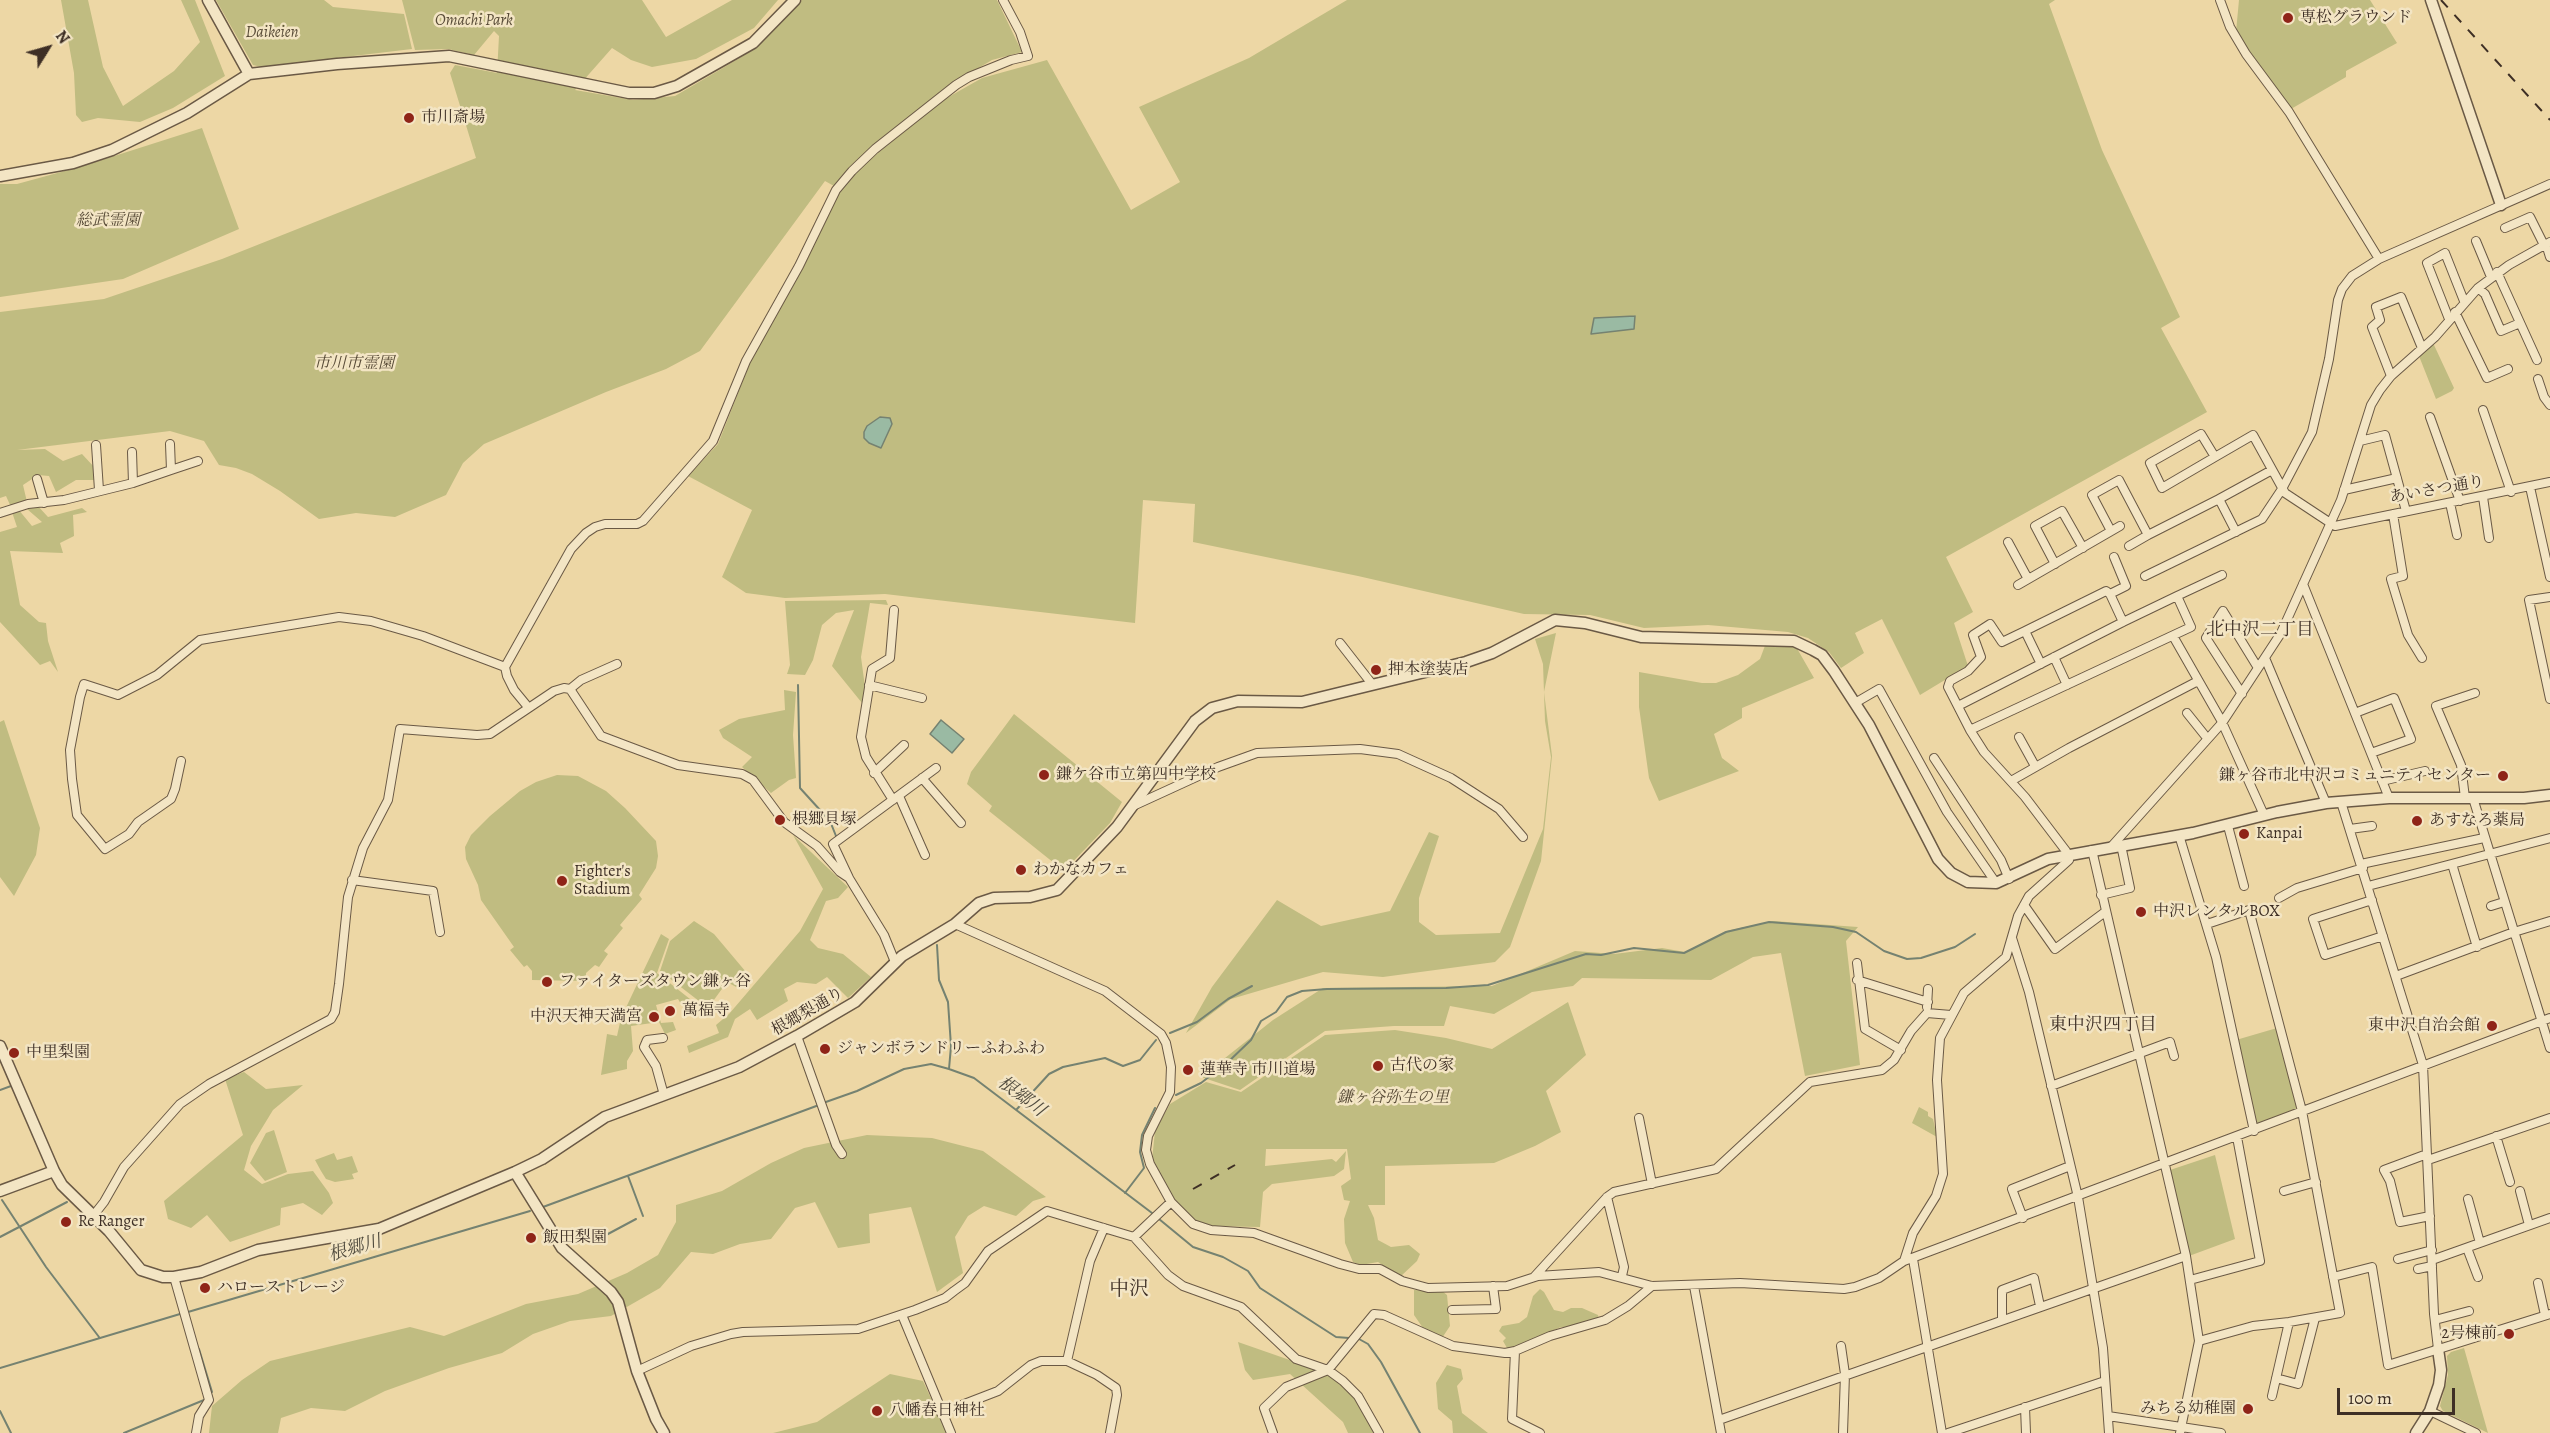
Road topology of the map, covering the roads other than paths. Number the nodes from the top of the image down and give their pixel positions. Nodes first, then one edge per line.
1 (208, 0) edge
2 (795, 0) edge
3 (1003, 0) edge
4 (2220, 0) edge
5 (2431, 0) edge
6 (249, 74) junction
7 (0, 176) edge
8 (2550, 184) edge
9 (2501, 205) junction
10 (2505, 228) dead end
11 (2476, 241) dead end
12 (2546, 244) edge
13 (2550, 257) edge
14 (2379, 259) junction
15 (2494, 274) junction
16 (2478, 288) junction
17 (2464, 301) junction
18 (2455, 312) junction
19 (2449, 319) junction
20 (2520, 323) junction
21 (2422, 348) junction
22 (2537, 360) dead end
23 (2508, 369) dead end
24 (2391, 376) junction
25 (2538, 379) dead end
26 (2550, 405) edge
27 (2483, 410) dead end
28 (2430, 417) dead end
29 (2360, 441) junction
30 (170, 444) dead end
31 (96, 445) dead end
32 (132, 452) dead end
33 (2215, 457) junction
34 (198, 461) dead end
35 (171, 470) junction
36 (2272, 470) junction
37 (2397, 478) junction
38 (37, 479) dead end
39 (2550, 482) edge
40 (133, 483) junction
41 (2530, 487) junction
42 (2282, 489) junction
43 (99, 490) junction
44 (2344, 490) junction
45 (2511, 492) junction
46 (2483, 498) junction
47 (2219, 499) junction
48 (2460, 501) junction
49 (44, 503) junction
50 (2450, 503) junction
51 (2406, 511) junction
52 (0, 513) edge
53 (2393, 514) junction
54 (2330, 524) junction
55 (2120, 526) dead end
56 (2111, 531) junction
57 (2236, 532) junction
58 (2148, 535) junction
59 (2457, 535) dead end
60 (2489, 538) dead end
61 (2008, 542) dead end
62 (2129, 546) dead end
63 (2083, 548) junction
64 (2114, 557) dead end
65 (2055, 564) junction
66 (2222, 575) dead end
67 (2145, 576) dead end
68 (2550, 577) edge
69 (2028, 579) junction
70 (2303, 584) junction
71 (2018, 585) dead end
72 (2110, 594) junction
73 (2177, 596) junction
74 (2550, 597) edge
75 (894, 610) dead end
76 (2123, 622) junction
77 (2025, 631) junction
78 (2173, 636) junction
79 (1340, 643) dead end
80 (2054, 657) junction
81 (2422, 657) dead end
82 (2265, 658) junction
83 (2041, 663) junction
84 (617, 664) dead end
85 (505, 667) junction
86 (2258, 668) junction
87 (2198, 681) junction
88 (1372, 684) junction
89 (869, 685) junction
90 (2067, 685) junction
91 (570, 689) junction
92 (2475, 693) dead end
93 (2242, 694) junction
94 (922, 698) dead end
95 (2549, 701) edge
96 (1855, 703) junction
97 (1958, 706) junction
98 (528, 707) junction
99 (2187, 713) dead end
100 (2355, 713) junction
101 (2222, 723) junction
102 (1970, 730) junction
103 (2019, 737) dead end
104 (2207, 738) junction
105 (904, 745) dead end
106 (2371, 753) junction
107 (1934, 758) dead end
108 (181, 761) dead end
109 (2035, 766) junction
110 (936, 768) dead end
111 (2425, 771) dead end
112 (874, 773) junction
113 (922, 778) junction
114 (2011, 781) junction
115 (2382, 781) junction
116 (2550, 795) edge
117 (896, 798) junction
118 (2389, 798) junction
119 (2469, 798) junction
120 (2341, 802) junction
121 (2326, 803) junction
122 (1133, 807) junction
123 (2264, 815) junction
124 (961, 823) dead end
125 (2228, 826) junction
126 (2372, 826) dead end
127 (2350, 829) junction
128 (2179, 835) junction
129 (1523, 837) dead end
130 (2484, 838) junction
131 (2550, 838) edge
132 (2116, 846) junction
133 (2092, 850) junction
134 (2489, 854) junction
135 (925, 855) dead end
136 (2069, 856) junction
137 (2452, 864) junction
138 (2362, 866) junction
139 (849, 878) junction
140 (2009, 879) junction
141 (352, 880) junction
142 (1996, 883) junction
143 (2244, 886) dead end
144 (2368, 886) junction
145 (2101, 895) junction
146 (2279, 898) dead end
147 (2372, 900) junction
148 (2504, 902) junction
149 (2024, 905) junction
150 (2491, 906) dead end
151 (2106, 912) junction
152 (2550, 921) edge
153 (955, 924) junction
154 (2207, 924) junction
155 (440, 932) dead end
156 (2514, 932) junction
157 (2383, 936) junction
158 (2012, 938) junction
159 (2477, 947) junction
160 (895, 963) junction
161 (1857, 963) dead end
162 (2396, 976) junction
163 (1857, 980) junction
164 (1928, 989) dead end
165 (1928, 1002) junction
166 (1927, 1013) junction
167 (1951, 1015) junction
168 (2546, 1019) edge
169 (797, 1036) junction
170 (663, 1038) dead end
171 (0, 1047) edge
172 (2550, 1048) edge
173 (1901, 1050) junction
174 (2139, 1054) junction
175 (2174, 1056) dead end
176 (2423, 1065) junction
177 (2051, 1086) junction
178 (664, 1095) junction
179 (2302, 1112) junction
180 (1639, 1118) dead end
181 (2550, 1118) edge
182 (2254, 1131) junction
183 (2496, 1136) junction
184 (2237, 1137) junction
185 (842, 1154) dead end
186 (2428, 1157) junction
187 (2164, 1164) junction
188 (2070, 1166) junction
189 (54, 1171) junction
190 (515, 1172) junction
191 (2316, 1182) junction
192 (2510, 1182) dead end
193 (1652, 1184) junction
194 (0, 1191) edge
195 (2284, 1191) dead end
196 (2520, 1191) dead end
197 (1607, 1197) junction
198 (2078, 1197) junction
199 (2468, 1199) dead end
200 (1171, 1202) junction
201 (93, 1216) junction
202 (2430, 1216) junction
203 (2023, 1218) junction
204 (2550, 1218) edge
205 (2529, 1225) junction
206 (1104, 1228) junction
207 (1134, 1237) junction
208 (2480, 1243) junction
209 (2467, 1248) junction
210 (2186, 1256) junction
211 (2398, 1259) dead end
212 (2432, 1259) junction
213 (1908, 1260) junction
214 (2418, 1269) dead end
215 (174, 1276) junction
216 (1622, 1276) junction
217 (1534, 1277) junction
218 (2333, 1277) junction
219 (2478, 1277) dead end
220 (2190, 1280) junction
221 (2538, 1283) dead end
222 (1493, 1286) junction
223 (1652, 1286) junction
224 (1694, 1286) junction
225 (2093, 1288) junction
226 (2040, 1306) junction
227 (1452, 1310) dead end
228 (2469, 1311) dead end
229 (902, 1315) junction
230 (2548, 1315) edge
231 (2315, 1318) junction
232 (2002, 1319) junction
233 (2435, 1320) junction
234 (2289, 1322) junction
235 (2199, 1341) junction
236 (1927, 1345) junction
237 (1841, 1346) dead end
238 (2438, 1349) junction
239 (1515, 1351) junction
240 (1066, 1361) junction
241 (1328, 1370) junction
242 (637, 1371) junction
243 (1845, 1374) junction
244 (2276, 1378) junction
245 (2105, 1381) junction
246 (2272, 1396) dead end
247 (2025, 1407) junction
248 (2430, 1411) junction
249 (941, 1413) junction
250 (2108, 1416) junction
251 (1719, 1420) junction
252 (2181, 1429) edge
253 (196, 1433) edge
254 (664, 1433) edge
255 (951, 1433) edge
256 (1110, 1433) edge
257 (1273, 1433) edge
258 (1379, 1433) edge
259 (1540, 1433) edge
260 (1721, 1433) edge
261 (1843, 1433) edge
262 (1942, 1433) edge
263 (1948, 1433) edge
264 (2026, 1433) edge
265 (2109, 1433) edge
266 (2221, 1433) edge
267 (2416, 1433) edge
268 (2476, 1433) edge

1 - 6 street
2 - 6 street
3 - 85 street
4 - 14 street
5 - 9 street
6 - 7 street
8 - 9 street
9 - 14 street
10 - 12 street
11 - 15 street
12 - 13 street
12 - 15 street
14 - 42 street
15 - 16 street
15 - 20 street
16 - 17 street
16 - 20 street
17 - 18 street
17 - 19 street
18 - 19 street
18 - 23 street
19 - 21 street
20 - 22 street
21 - 24 street
21 - 24 street
24 - 29 street
25 - 26 street
27 - 45 street
28 - 48 street
29 - 37 street
29 - 44 street
30 - 35 street
31 - 43 street
32 - 40 street
33 - 33 street
33 - 36 street
34 - 35 street
35 - 40 street
36 - 42 street
36 - 47 street
37 - 44 street
37 - 51 street
38 - 49 street
39 - 41 street, あいさつ通り
40 - 43 street
41 - 45 street, あいさつ通り
41 - 68 street
42 - 54 street
42 - 57 street
43 - 49 street
44 - 54 street
45 - 46 street, あいさつ通り
46 - 48 street, あいさつ通り
46 - 60 street
47 - 57 street
47 - 58 street
48 - 50 street, あいさつ通り
49 - 52 street
50 - 51 street, あいさつ通り
50 - 59 street
51 - 53 street, あいさつ通り
53 - 54 street, あいさつ通り
53 - 81 street
54 - 70 street
55 - 56 street
56 - 58 street
56 - 63 street
57 - 67 street
58 - 62 street
61 - 69 street
63 - 65 street
63 - 65 street
64 - 72 street
65 - 69 street
66 - 73 street
69 - 71 street
70 - 82 street
70 - 100 street
72 - 76 street
72 - 77 street
73 - 76 street
73 - 78 street
74 - 95 street
75 - 89 street
76 - 80 street
77 - 83 street
77 - 97 street
78 - 87 street
78 - 90 street
79 - 88 street
80 - 83 street
80 - 90 street
82 - 86 street
82 - 121 street
83 - 97 street
84 - 91 street
85 - 98 street
85 - 108 street
86 - 93 street
86 - 93 street
87 - 101 street
87 - 109 street
88 - 96 street, 根郷梨通り
88 - 122 street, 根郷梨通り
89 - 94 street
89 - 112 street
90 - 102 street
91 - 98 street
91 - 139 street
92 - 119 street
93 - 101 street
96 - 142 street, 根郷梨通り
96 - 142 street
97 - 102 street
98 - 141 street
99 - 104 street
100 - 106 street
100 - 106 street
101 - 104 street
101 - 123 street
102 - 114 street
103 - 109 street
104 - 132 street
105 - 112 street
106 - 115 street
107 - 140 street
109 - 114 street
110 - 113 street
111 - 115 street
112 - 117 street
113 - 117 street
113 - 124 street
114 - 136 street
115 - 118 street
116 - 119 street
117 - 135 street
117 - 139 street
118 - 119 street
118 - 120 street
119 - 130 street
120 - 121 street
120 - 127 street
121 - 123 street
122 - 129 street
122 - 153 street, 根郷梨通り
123 - 125 street
125 - 128 street
125 - 143 street
126 - 127 street
127 - 138 street
128 - 132 street
128 - 154 street
130 - 134 street
130 - 138 street
131 - 134 street
132 - 133 street
132 - 145 street
133 - 136 street
133 - 145 street
134 - 137 street
134 - 148 street
136 - 140 street
136 - 149 street
137 - 144 street
137 - 159 street
138 - 144 street
138 - 146 street
139 - 160 street
140 - 142 street
141 - 155 street
141 - 201 street
144 - 147 street
145 - 151 street
147 - 157 street
147 - 157 street
148 - 150 street
148 - 156 street
149 - 151 street
149 - 158 street
151 - 174 street
152 - 156 street
153 - 160 street, 根郷梨通り
153 - 200 street
154 - 179 street
154 - 182 street
156 - 159 street
156 - 168 street
157 - 162 street
158 - 167 street
158 - 177 street
159 - 162 street
160 - 169 street, 根郷梨通り
161 - 163 street
162 - 176 street
163 - 165 street
163 - 173 street
164 - 165 street
165 - 166 street
166 - 167 street
166 - 173 street
167 - 213 street
168 - 172 street
168 - 176 street
169 - 178 street, 根郷梨通り
169 - 185 street
170 - 178 street
171 - 189 street
173 - 193 street
174 - 175 street
174 - 177 street
174 - 187 street
176 - 179 street
176 - 186 street
177 - 188 street
178 - 190 street, 根郷梨通り
179 - 182 street
179 - 191 street
180 - 193 street
181 - 183 street
182 - 184 street
183 - 186 street
183 - 192 street
184 - 187 street
184 - 220 street
186 - 202 street
186 - 202 street
187 - 198 street
187 - 210 street
188 - 198 street
188 - 203 street
189 - 194 street
189 - 201 street
190 - 215 street, 根郷梨通り
190 - 242 street
191 - 195 street
191 - 218 street
193 - 197 street
196 - 205 street
197 - 216 street
197 - 217 street
198 - 203 street
198 - 225 street
199 - 208 street
200 - 207 street
200 - 222 street
201 - 215 street
202 - 212 street
203 - 213 street
204 - 205 street
205 - 208 street
206 - 207 street
206 - 229 street
206 - 240 street
207 - 241 street
208 - 209 street
209 - 212 street
209 - 219 street
210 - 220 street
210 - 225 street
211 - 212 street
212 - 214 street
212 - 233 street
213 - 224 street
213 - 236 street
215 - 253 street
216 - 217 street
216 - 223 street
217 - 222 street
218 - 231 street
218 - 238 street
220 - 235 street
221 - 230 street
222 - 227 street
223 - 224 street
223 - 239 street
224 - 251 street
225 - 226 street
225 - 245 street
226 - 232 street
226 - 232 street
228 - 233 street
229 - 242 street
229 - 249 street
230 - 238 street
231 - 234 street
231 - 244 street
232 - 236 street
233 - 238 street
234 - 235 street
234 - 244 street
235 - 252 street
236 - 243 street
236 - 262 street
237 - 243 street
238 - 248 street
239 - 241 street
239 - 259 street
240 - 249 street
240 - 256 street
241 - 257 street
241 - 258 street
242 - 254 street
243 - 251 street
243 - 261 street
244 - 246 street
245 - 247 street
245 - 250 street
247 - 263 street
247 - 264 street
248 - 267 street
248 - 268 street
249 - 255 street
250 - 252 street
250 - 265 street
251 - 260 street
252 - 266 street

